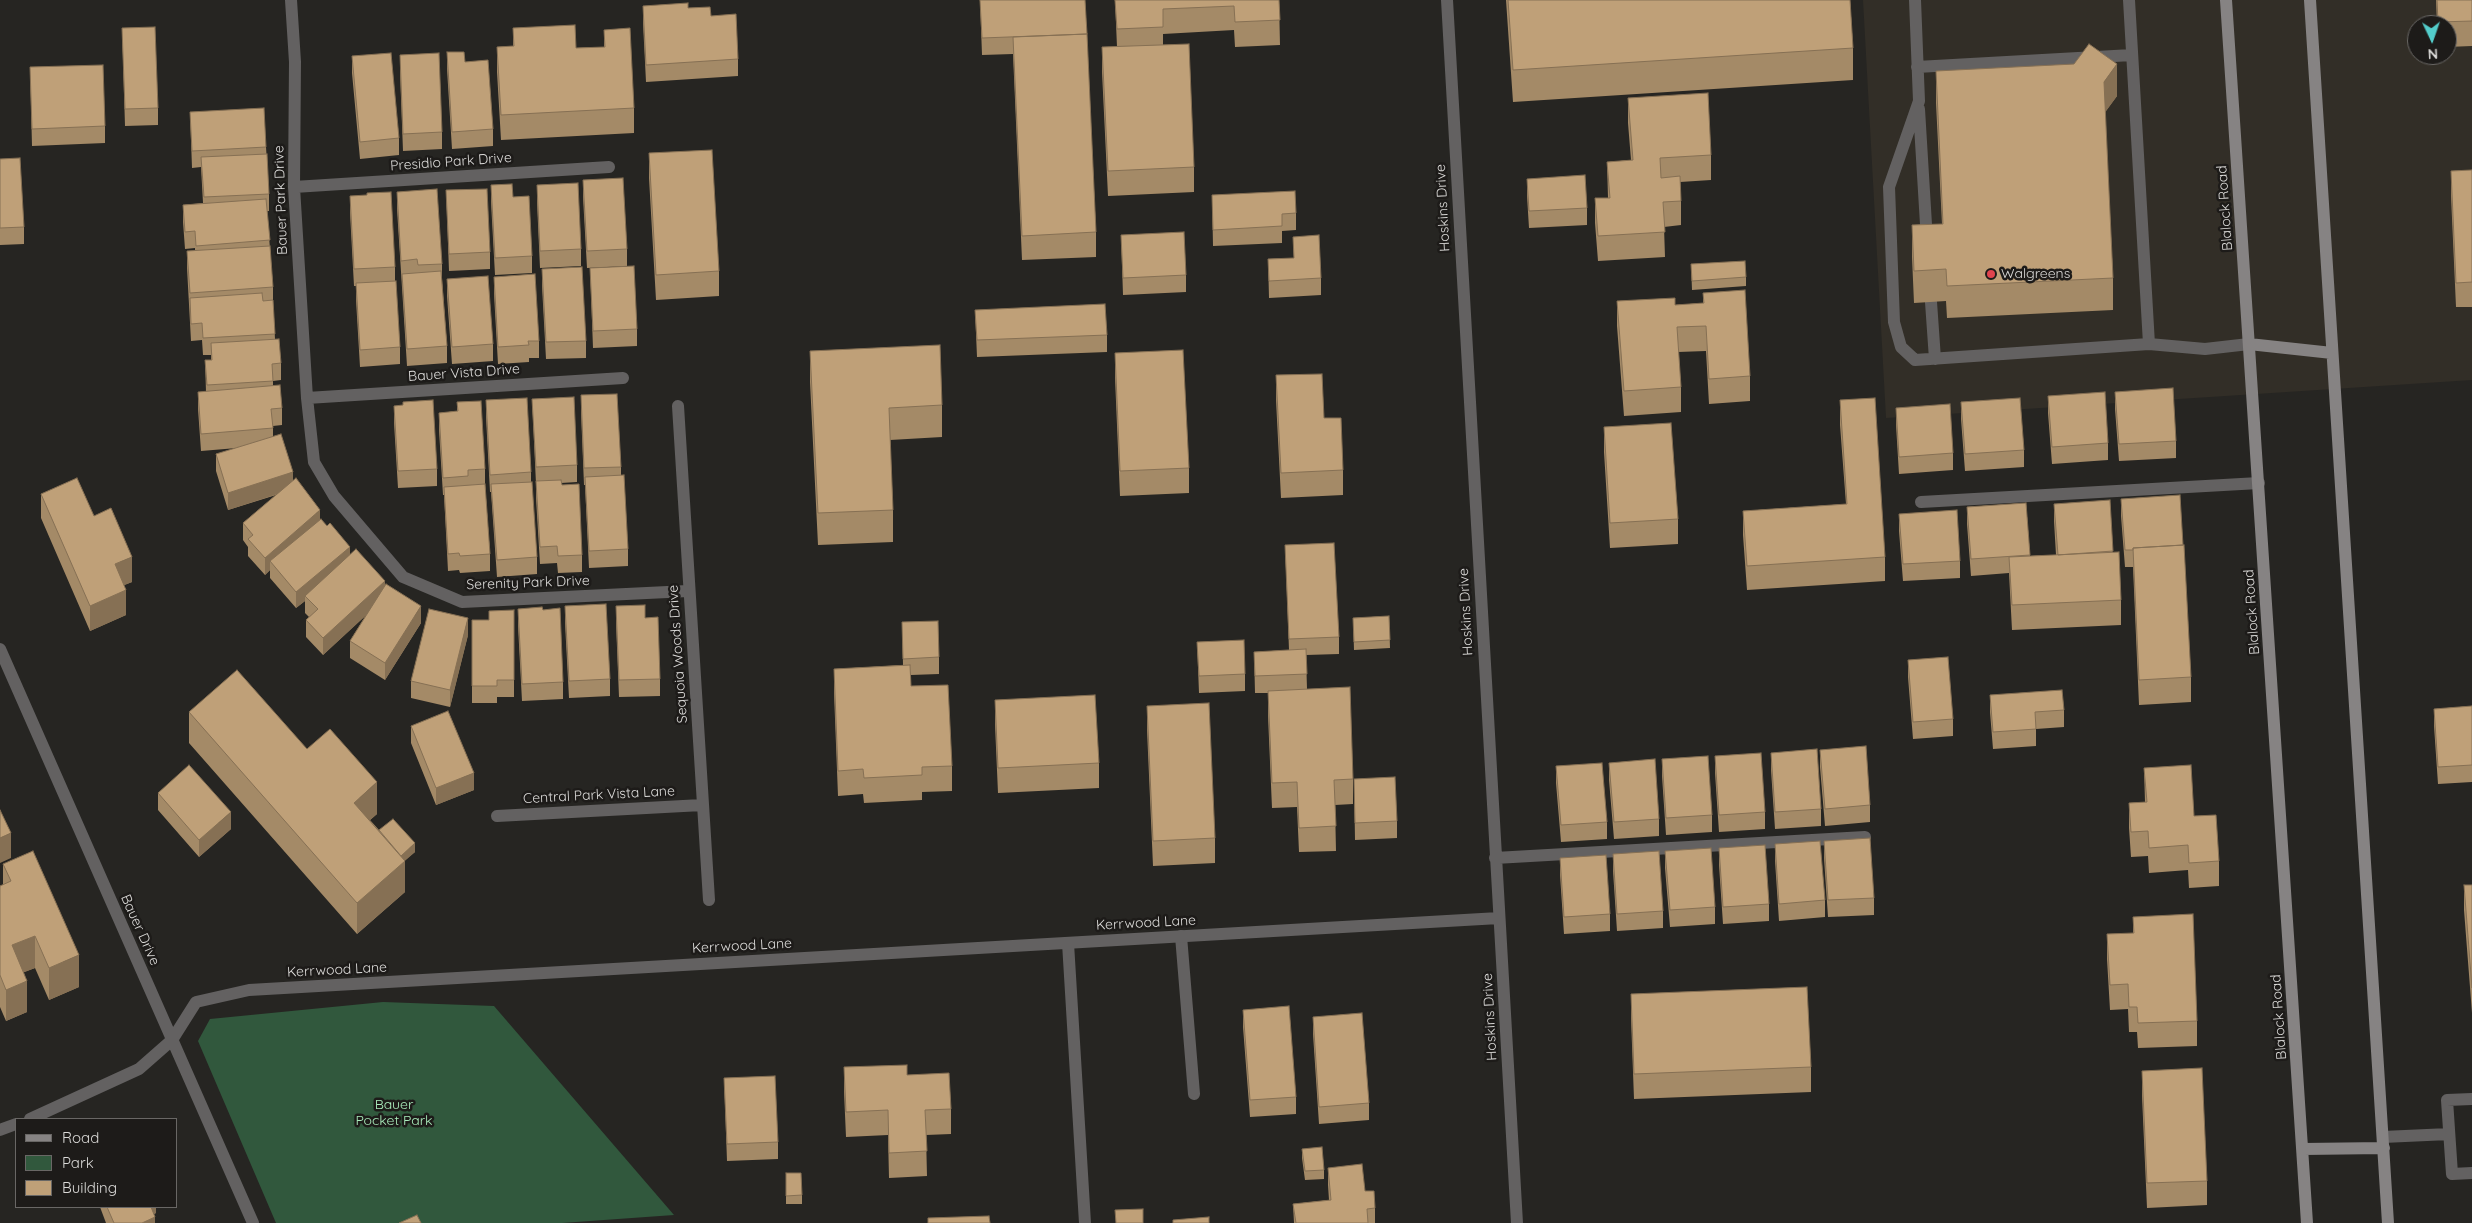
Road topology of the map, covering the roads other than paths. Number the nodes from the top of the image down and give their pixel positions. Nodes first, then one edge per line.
1 (291, 0) edge
2 (1447, 0) edge
3 (1915, 0) edge
4 (2129, 0) edge
5 (2226, 0) edge
6 (2310, 0) edge
7 (2132, 55) junction
8 (1917, 67) junction
9 (1919, 102) junction
10 (609, 167) dead end
11 (294, 187) junction
12 (1928, 256) edge
13 (1931, 302) edge
14 (2149, 344) junction
15 (2249, 344) junction
16 (2332, 353) junction
17 (1935, 359) junction
18 (623, 378) dead end
19 (307, 398) junction
20 (678, 406) dead end
21 (2258, 483) junction
22 (1921, 502) dead end
23 (688, 591) junction
24 (0, 649) edge
25 (702, 805) junction
26 (496, 816) dead end
27 (1864, 837) edge
28 (1495, 858) junction
29 (709, 900) dead end
30 (1499, 918) junction
31 (1181, 936) junction
32 (1068, 943) junction
33 (172, 1040) junction
34 (1194, 1094) dead end
35 (2472, 1099) edge
36 (32, 1118) edge
37 (15, 1124) edge
38 (0, 1130) edge
39 (2449, 1134) junction
40 (2383, 1143) junction
41 (2303, 1149) junction
42 (2472, 1173) edge
43 (253, 1223) edge
44 (1085, 1223) edge
45 (1517, 1223) edge
46 (2307, 1223) edge
47 (2388, 1223) edge

1 - 11 street, Bauer Park Drive
2 - 28 street, Hoskins Drive
3 - 8 street
4 - 7 street
5 - 15 main road, Blalock Road
6 - 16 main road
7 - 8 street
7 - 14 street
8 - 9 street
9 - 12 street
9 - 17 street
10 - 11 street, Presidio Park Drive
11 - 19 street, Bauer Park Drive
13 - 17 street
14 - 15 street
14 - 17 street
15 - 16 main road
15 - 21 main road, Blalock Road
16 - 40 main road
18 - 19 street, Bauer Vista Drive
19 - 23 street, Serenity Park Drive
20 - 23 street, Sequoia Woods Drive
21 - 22 street
21 - 41 main road, Blalock Road
23 - 25 street, Sequoia Woods Drive
24 - 33 street, Bauer Drive
25 - 26 street, Central Park Vista Lane
25 - 29 street, Sequoia Woods Drive
27 - 28 street
28 - 30 street, Hoskins Drive
30 - 31 street, Kerrwood Lane
30 - 45 street, Hoskins Drive
31 - 32 street, Kerrwood Lane
31 - 34 street
32 - 33 street, Kerrwood Lane
32 - 44 street
33 - 36 street, Kerrwood Lane
33 - 43 street, Bauer Drive
35 - 39 street
37 - 38 street
39 - 40 street
39 - 42 street
40 - 41 main road
40 - 47 main road
41 - 46 main road, Blalock Road

